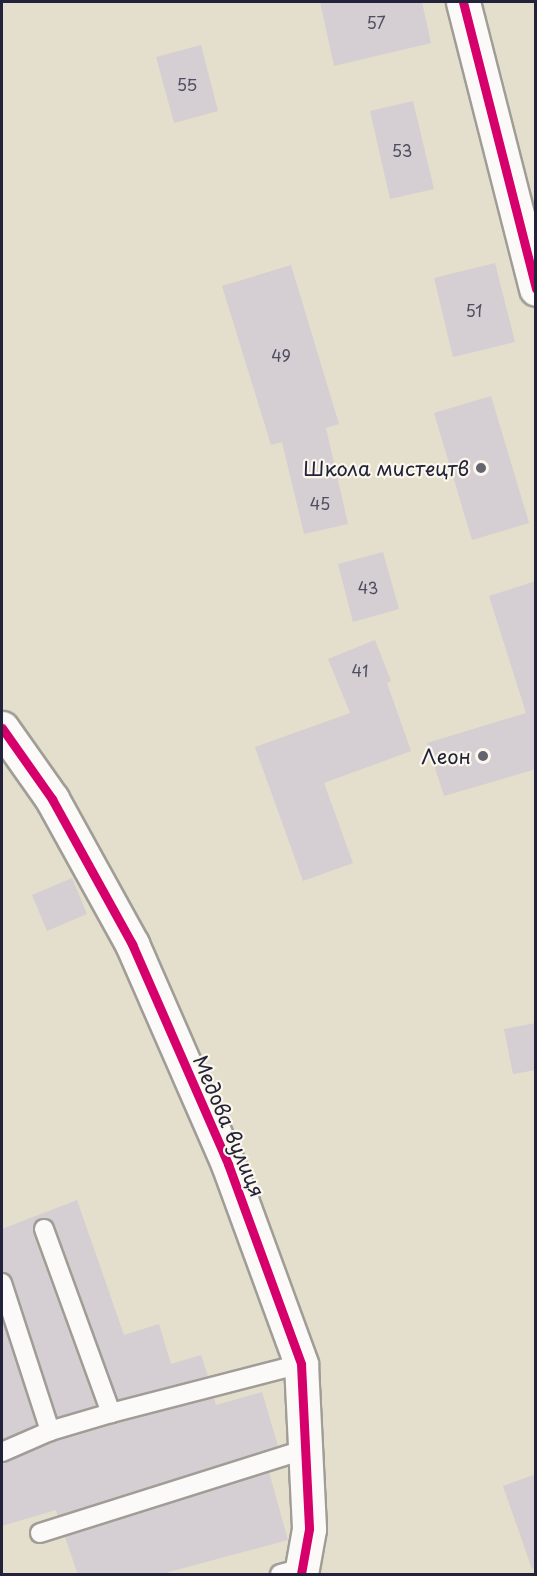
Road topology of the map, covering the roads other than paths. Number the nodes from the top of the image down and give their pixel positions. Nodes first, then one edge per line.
1 (463, 2) edge
2 (536, 289) edge
3 (2, 728) edge
4 (44, 1229) dead end
5 (2, 1283) edge
6 (301, 1364) junction
7 (111, 1413) junction
8 (50, 1431) junction
9 (306, 1449) junction
10 (2, 1452) edge
11 (40, 1533) dead end
12 (294, 1572) edge

1 - 2 street
3 - 6 street, Медова вулиця
4 - 7 lane
5 - 8 lane
6 - 7 lane
6 - 9 street, Медова вулиця
7 - 8 lane
8 - 10 lane
9 - 11 lane
9 - 12 street, Медова вулиця

